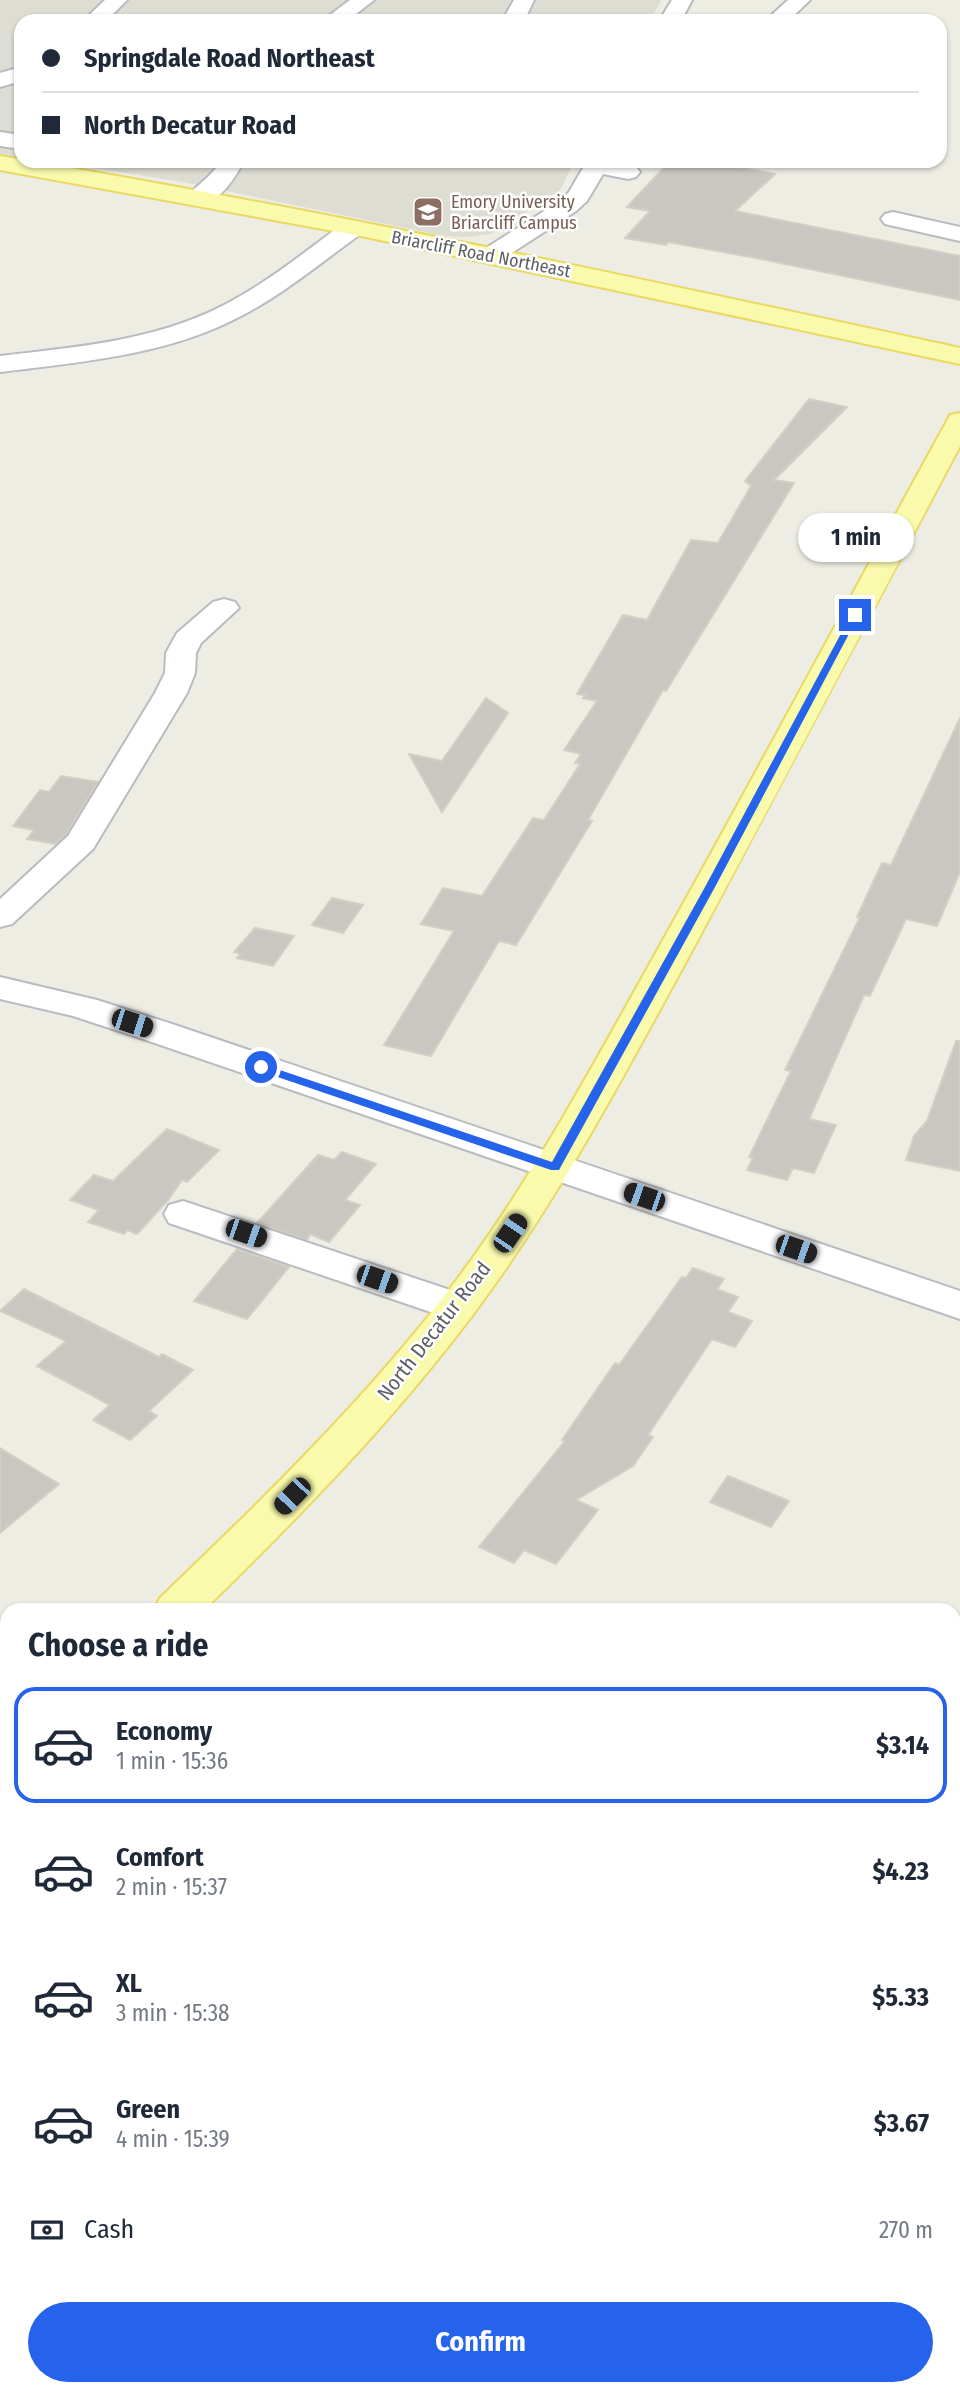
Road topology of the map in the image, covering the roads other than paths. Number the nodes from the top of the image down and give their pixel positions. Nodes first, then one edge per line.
1 (117, 0) edge
2 (364, 0) edge
3 (800, 0) edge
4 (102, 14) edge
5 (343, 14) edge
6 (784, 14) edge
7 (28, 168) edge
8 (228, 168) edge
9 (595, 168) edge
10 (615, 168) edge
11 (628, 172) dead end
12 (199, 198) junction
13 (893, 219) dead end
14 (353, 228) junction
15 (960, 234) edge
16 (492, 255) junction
17 (960, 356) edge
18 (0, 365) edge
19 (960, 421) edge
20 (224, 608) dead end
21 (0, 917) edge
22 (0, 988) edge
23 (555, 1167) junction
24 (183, 1214) dead end
25 (960, 1305) edge
26 (457, 1307) junction
27 (183, 1603) edge

1 - 4 street
2 - 5 street
3 - 6 street
7 - 12 main road, Briarcliff Road Northeast
8 - 12 street
9 - 16 street
10 - 11 street
12 - 14 main road, Briarcliff Road Northeast
13 - 15 street
14 - 16 main road, Briarcliff Road Northeast
14 - 18 street
16 - 17 main road, Briarcliff Road Northeast
19 - 23 main road, North Decatur Road
20 - 21 street
22 - 23 street
23 - 25 street
23 - 26 main road, North Decatur Road
24 - 26 street
26 - 27 main road, North Decatur Road

